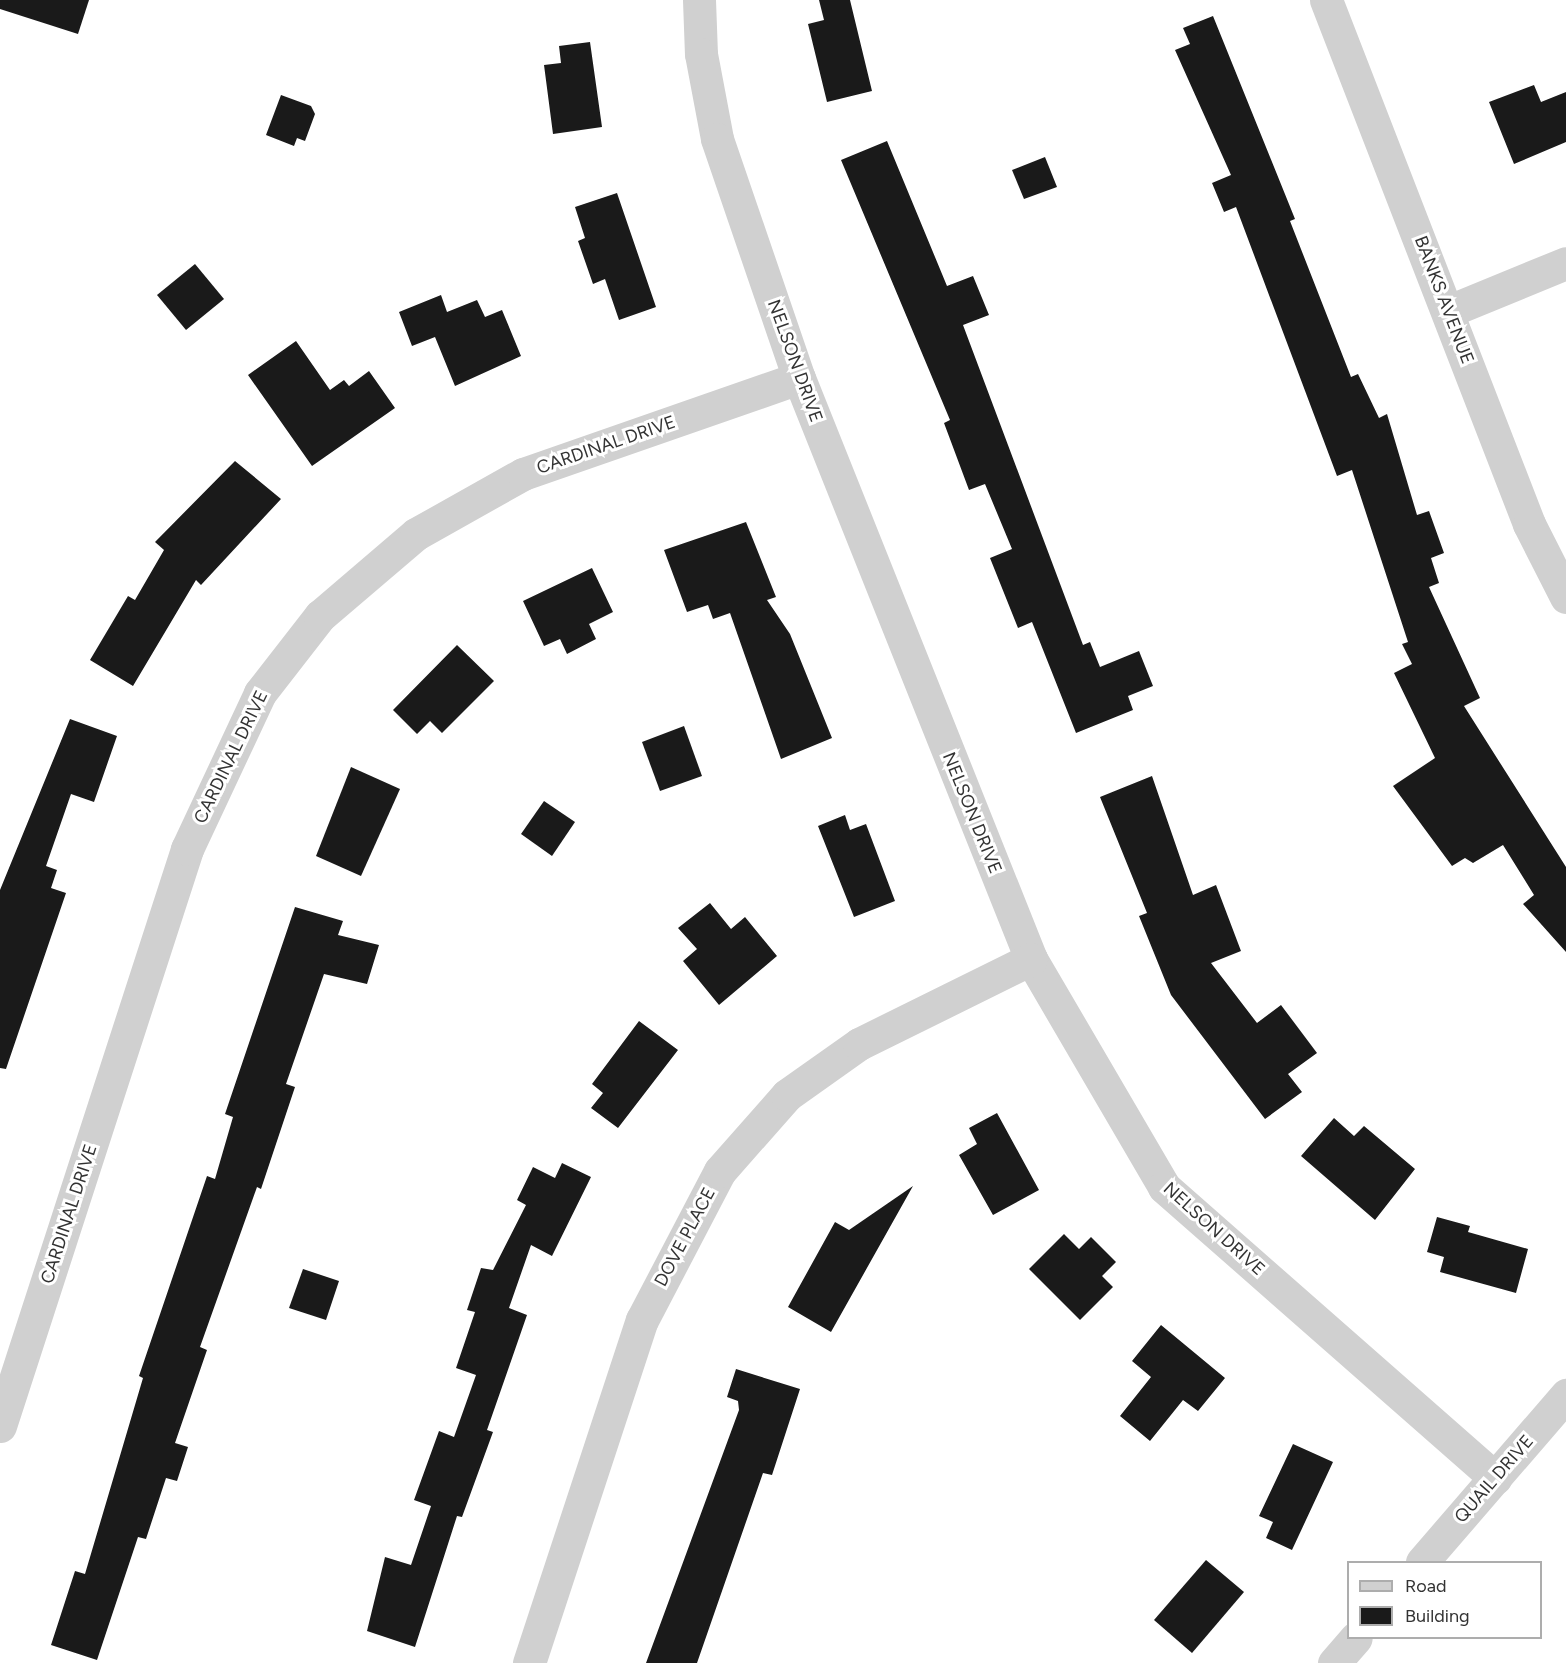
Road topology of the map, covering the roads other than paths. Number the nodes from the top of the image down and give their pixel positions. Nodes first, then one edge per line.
1 (699, 0) edge
2 (1326, 0) edge
3 (1566, 263) edge
4 (1449, 311) junction
5 (799, 378) junction
6 (1566, 597) edge
7 (1031, 960) junction
8 (1566, 1395) edge
9 (0, 1426) edge
10 (1495, 1478) junction
11 (1424, 1561) edge
12 (1355, 1639) edge
13 (529, 1663) edge
14 (1334, 1663) edge

1 - 5 street, NELSON DRIVE
2 - 4 street, BANKS AVENUE
3 - 4 street
4 - 6 street, BANKS AVENUE
5 - 7 street, NELSON DRIVE
5 - 9 street, CARDINAL DRIVE
7 - 10 street, NELSON DRIVE
7 - 13 street, DOVE PLACE
8 - 10 street, QUAIL DRIVE
10 - 11 street, QUAIL DRIVE
12 - 14 street

